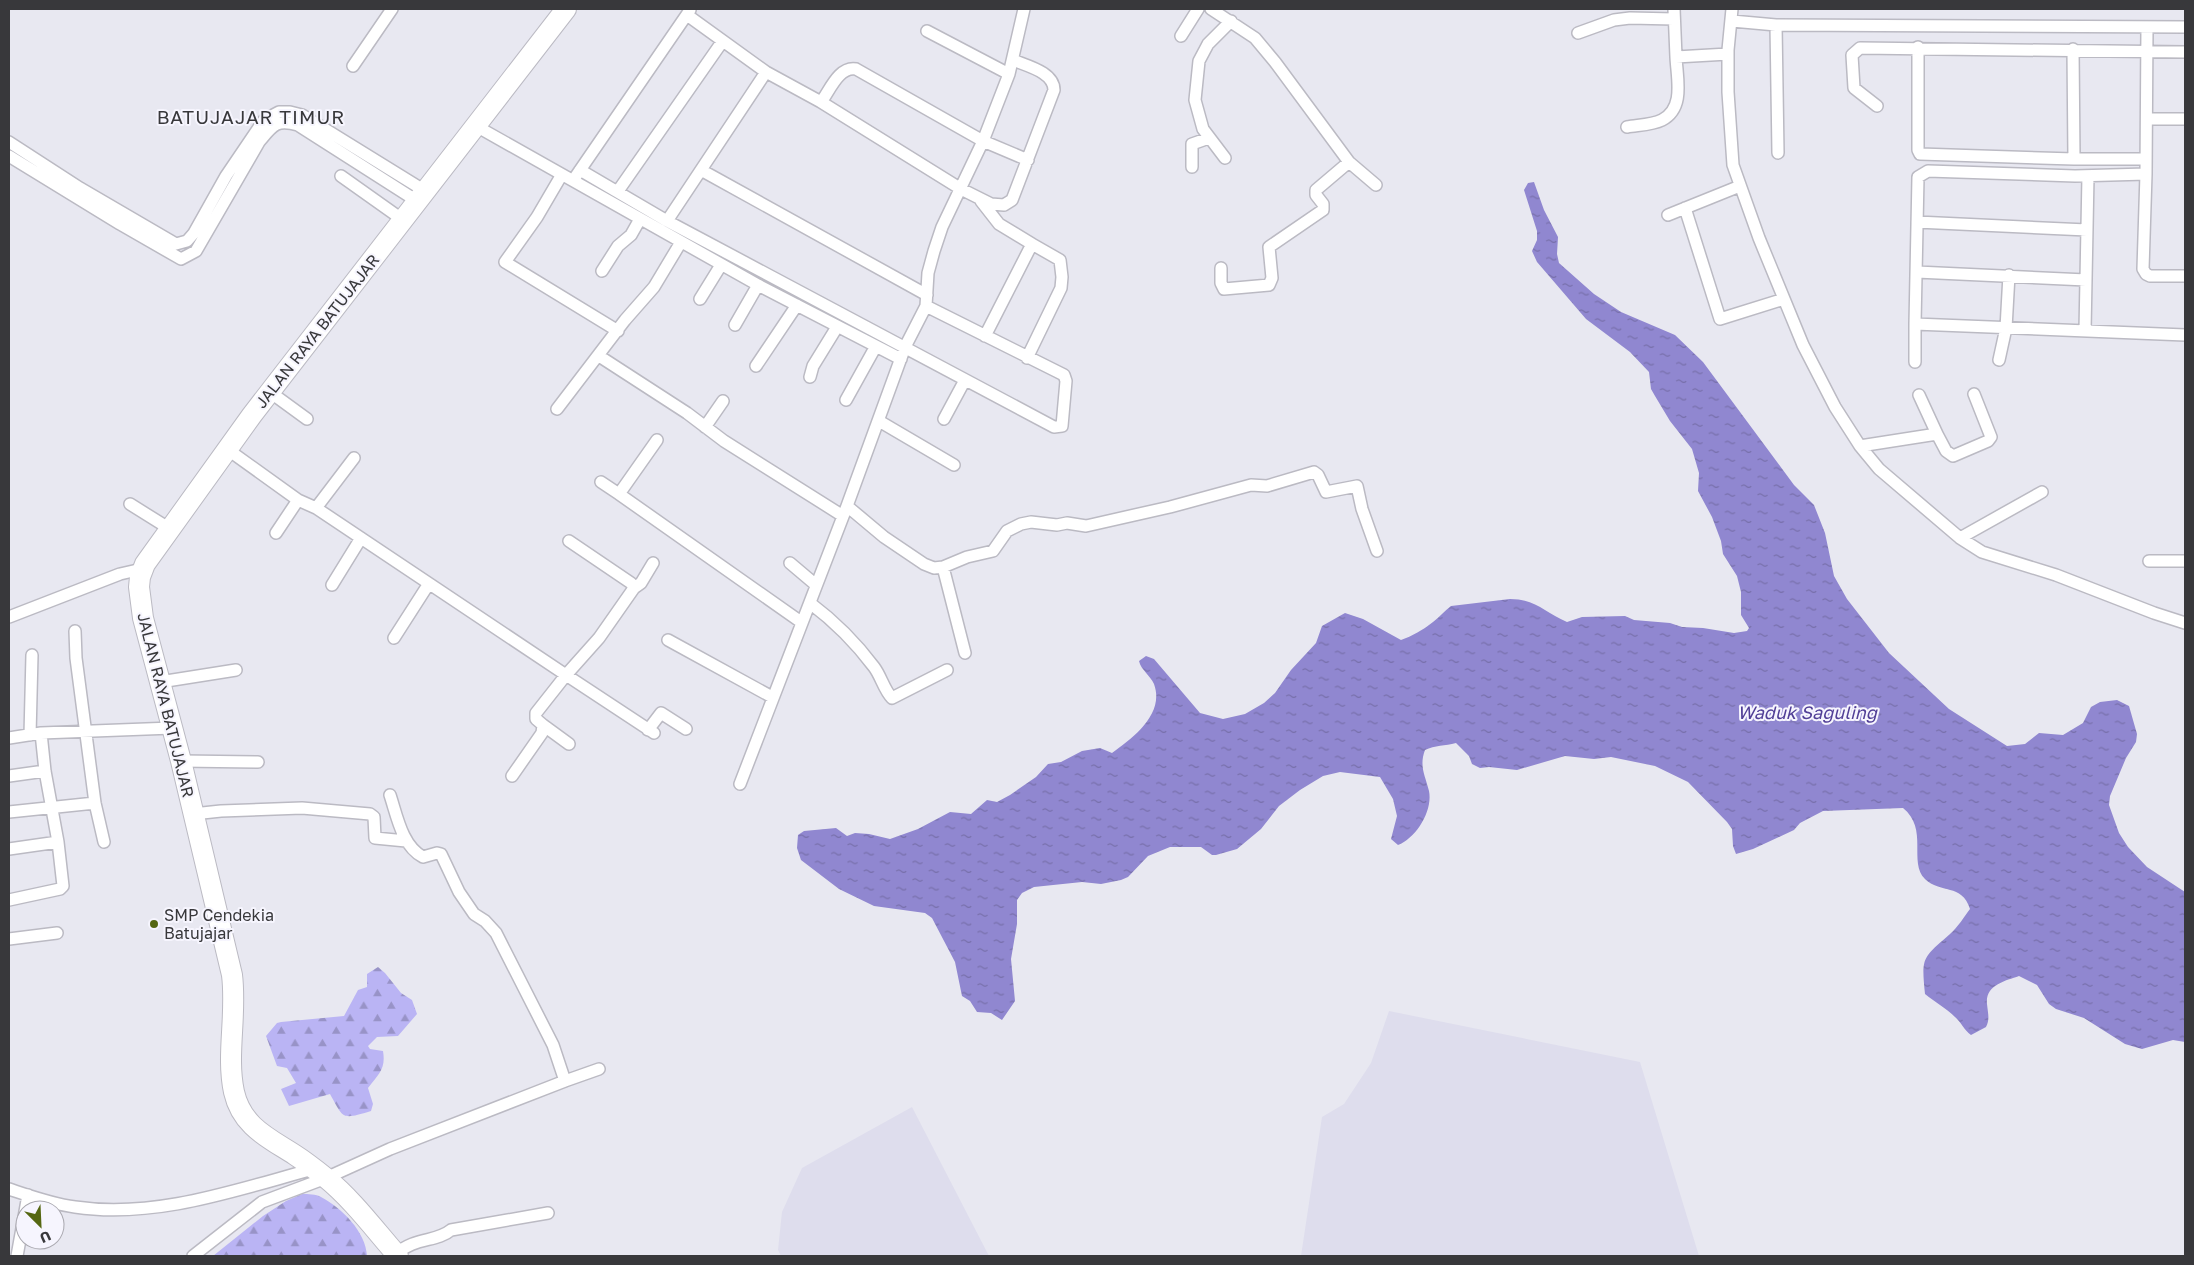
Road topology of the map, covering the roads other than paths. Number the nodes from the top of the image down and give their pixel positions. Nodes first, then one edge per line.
1 (392, 9) edge
2 (566, 9) edge
3 (1024, 9) edge
4 (1198, 9) edge
5 (1211, 9) edge
6 (1732, 9) edge
7 (689, 12) edge
8 (1674, 14) edge
9 (1231, 21) junction
10 (1732, 21) junction
11 (1776, 24) junction
12 (2147, 26) junction
13 (2185, 27) edge
14 (927, 31) dead end
15 (1578, 33) dead end
16 (1181, 36) dead end
17 (722, 42) junction
18 (1918, 47) junction
19 (2073, 49) junction
20 (2148, 51) junction
21 (2185, 52) edge
22 (1728, 54) junction
23 (1676, 57) junction
24 (1012, 60) junction
25 (353, 66) dead end
26 (766, 72) junction
27 (1009, 74) junction
28 (821, 102) junction
29 (1876, 106) dead end
30 (2147, 119) junction
31 (2185, 120) edge
32 (476, 126) junction
33 (1627, 127) dead end
34 (1209, 138) junction
35 (983, 141) junction
36 (9, 142) edge
37 (1778, 153) dead end
38 (9, 156) edge
39 (1225, 158) dead end
40 (2074, 159) junction
41 (2146, 159) junction
42 (1028, 160) junction
43 (1349, 162) junction
44 (1192, 167) dead end
45 (580, 170) junction
46 (701, 170) junction
47 (2146, 174) junction
48 (341, 176) dead end
49 (561, 176) junction
50 (2088, 176) junction
51 (573, 182) junction
52 (1376, 185) dead end
53 (1740, 186) junction
54 (961, 189) junction
55 (618, 191) junction
56 (421, 196) junction
57 (979, 198) junction
58 (1685, 208) junction
59 (1668, 215) dead end
60 (640, 219) junction
61 (403, 220) junction
62 (667, 221) junction
63 (1917, 222) junction
64 (2087, 230) junction
65 (682, 242) junction
66 (1032, 244) junction
67 (722, 265) junction
68 (1221, 268) dead end
69 (602, 271) dead end
70 (1917, 272) junction
71 (2009, 275) junction
72 (2185, 276) edge
73 (2086, 280) junction
74 (758, 285) junction
75 (1784, 298) junction
76 (700, 299) dead end
77 (927, 300) junction
78 (797, 305) junction
79 (1915, 324) junction
80 (736, 325) dead end
81 (837, 327) junction
82 (2006, 328) junction
83 (618, 331) junction
84 (2085, 332) junction
85 (2185, 335) edge
86 (986, 336) junction
87 (876, 346) junction
88 (903, 353) junction
89 (598, 356) junction
90 (1027, 358) junction
91 (1998, 360) dead end
92 (1914, 362) dead end
93 (756, 366) dead end
94 (810, 377) dead end
95 (965, 380) junction
96 (270, 392) junction
97 (1974, 394) dead end
98 (1919, 395) dead end
99 (846, 400) dead end
100 (723, 401) dead end
101 (557, 409) dead end
102 (307, 419) dead end
103 (944, 419) dead end
104 (879, 420) junction
105 (705, 427) junction
106 (1937, 434) junction
107 (657, 440) dead end
108 (1860, 446) junction
109 (227, 449) junction
110 (354, 458) dead end
111 (954, 465) dead end
112 (601, 482) dead end
113 (2042, 492) dead end
114 (619, 494) junction
115 (298, 500) junction
116 (130, 504) dead end
117 (316, 508) junction
118 (845, 511) junction
119 (276, 533) dead end
120 (166, 534) junction
121 (361, 538) junction
122 (1960, 538) junction
123 (569, 541) dead end
124 (1377, 551) dead end
125 (2149, 560) dead end
126 (2185, 561) edge
127 (653, 563) dead end
128 (790, 563) dead end
129 (144, 567) junction
130 (943, 568) junction
131 (332, 585) dead end
132 (428, 585) junction
133 (816, 586) junction
134 (634, 588) junction
135 (810, 603) junction
136 (9, 617) edge
137 (801, 622) junction
138 (2185, 623) edge
139 (75, 631) dead end
140 (394, 638) dead end
141 (668, 640) dead end
142 (965, 653) dead end
143 (32, 655) dead end
144 (236, 670) dead end
145 (947, 670) dead end
146 (566, 675) junction
147 (160, 682) junction
148 (772, 697) junction
149 (543, 725) junction
150 (172, 728) junction
151 (686, 729) dead end
152 (87, 733) junction
153 (35, 734) junction
154 (9, 738) edge
155 (569, 744) dead end
156 (181, 761) junction
157 (258, 762) dead end
158 (45, 771) junction
159 (9, 776) edge
160 (512, 776) dead end
161 (740, 784) dead end
162 (390, 795) dead end
163 (95, 803) junction
164 (50, 806) junction
165 (9, 812) edge
166 (193, 814) junction
167 (58, 842) junction
168 (104, 842) dead end
169 (406, 842) junction
170 (9, 849) edge
171 (9, 900) edge
172 (57, 933) dead end
173 (9, 939) edge
174 (599, 1070) dead end
175 (565, 1081) junction
176 (319, 1174) junction
177 (9, 1189) edge
178 (28, 1195) junction
179 (548, 1214) dead end
180 (397, 1255) edge
181 (17, 1256) edge
182 (194, 1256) edge

1 - 25 street
2 - 32 highway, JALAN RAYA BATUJAJAR
3 - 24 street
4 - 16 street
5 - 9 street
6 - 10 street
7 - 17 street
7 - 45 street
8 - 15 street
8 - 23 street
9 - 34 street
9 - 43 street
10 - 11 street
10 - 22 street
11 - 12 street
11 - 37 street
12 - 13 street
12 - 20 street
14 - 27 street
17 - 26 street
17 - 55 street
18 - 19 street
18 - 29 street
18 - 40 street
19 - 20 street
19 - 40 street
20 - 21 street
20 - 30 street
22 - 23 street
22 - 53 street
23 - 33 street
24 - 27 street
24 - 42 street
26 - 28 street
26 - 46 street
27 - 35 street
28 - 35 street
28 - 54 street
30 - 31 street
30 - 41 street
32 - 49 street
32 - 56 highway, JALAN RAYA BATUJAJAR
34 - 39 street
34 - 44 street
35 - 42 street
35 - 54 street
36 - 56 street
38 - 56 street
40 - 41 street
41 - 47 street
42 - 57 street
43 - 52 street
43 - 68 street
45 - 51 street
45 - 55 street
46 - 62 street
46 - 77 street
47 - 50 street
47 - 72 street
48 - 61 street
49 - 51 street
49 - 83 street
50 - 63 street
50 - 64 street
51 - 60 street
53 - 58 street
53 - 75 street
54 - 57 street
54 - 77 street
55 - 62 street
56 - 61 highway, JALAN RAYA BATUJAJAR
57 - 66 street
58 - 59 street
58 - 75 street
60 - 65 street
60 - 69 street
61 - 96 highway, JALAN RAYA BATUJAJAR
62 - 88 street
63 - 64 street
63 - 70 street
64 - 73 street
65 - 67 street
65 - 83 street
66 - 86 street
66 - 90 street
67 - 74 street
67 - 76 street
70 - 71 street
70 - 79 street
71 - 73 street
71 - 82 street
73 - 84 street
74 - 78 street
74 - 80 street
75 - 108 street
77 - 86 street
77 - 88 street
78 - 81 street
78 - 93 street
79 - 82 street
79 - 92 street
81 - 87 street
81 - 94 street
82 - 84 street
82 - 91 street
83 - 89 street
84 - 85 street
86 - 90 street
87 - 88 street
87 - 99 street
88 - 95 street
88 - 104 street
89 - 101 street
89 - 105 street
90 - 95 street
95 - 103 street
96 - 102 street
96 - 109 highway, JALAN RAYA BATUJAJAR
97 - 106 street
98 - 106 street
100 - 105 street
104 - 111 street
104 - 118 street
105 - 118 street
106 - 108 street
107 - 114 street
108 - 122 street
109 - 115 street
109 - 120 highway, JALAN RAYA BATUJAJAR
110 - 117 street
112 - 114 street
113 - 122 street
114 - 137 street
115 - 117 street
115 - 119 street
116 - 120 street
117 - 121 street
118 - 130 street
118 - 133 street
120 - 129 highway, JALAN RAYA BATUJAJAR
121 - 131 street
121 - 132 street
122 - 138 street
123 - 134 street
124 - 130 street
125 - 126 street
127 - 134 street
128 - 133 street
129 - 136 street
129 - 147 highway, JALAN RAYA BATUJAJAR
130 - 142 street
132 - 140 street
132 - 146 street
133 - 135 street
134 - 146 street
135 - 137 street
135 - 145 street
137 - 148 street
139 - 152 street
141 - 148 street
143 - 153 street
144 - 147 street
146 - 149 street
146 - 151 street
147 - 150 highway, JALAN RAYA BATUJAJAR
148 - 161 street
149 - 155 street
149 - 160 street
150 - 152 street
150 - 156 highway, JALAN RAYA BATUJAJAR
152 - 153 street
152 - 163 street
153 - 154 street
153 - 158 street
156 - 157 street
156 - 166 highway, JALAN RAYA BATUJAJAR
158 - 159 street
158 - 164 street
162 - 169 street
163 - 164 street
163 - 168 street
164 - 165 street
164 - 167 street
166 - 169 street
166 - 176 highway, JALAN RAYA BATUJAJAR
167 - 170 street
167 - 171 street
169 - 175 street
172 - 173 street
174 - 175 street
175 - 176 street
176 - 178 street
176 - 180 highway, JALAN RAYA BATUJAJAR
176 - 182 street
177 - 178 street
178 - 181 street
179 - 180 street

